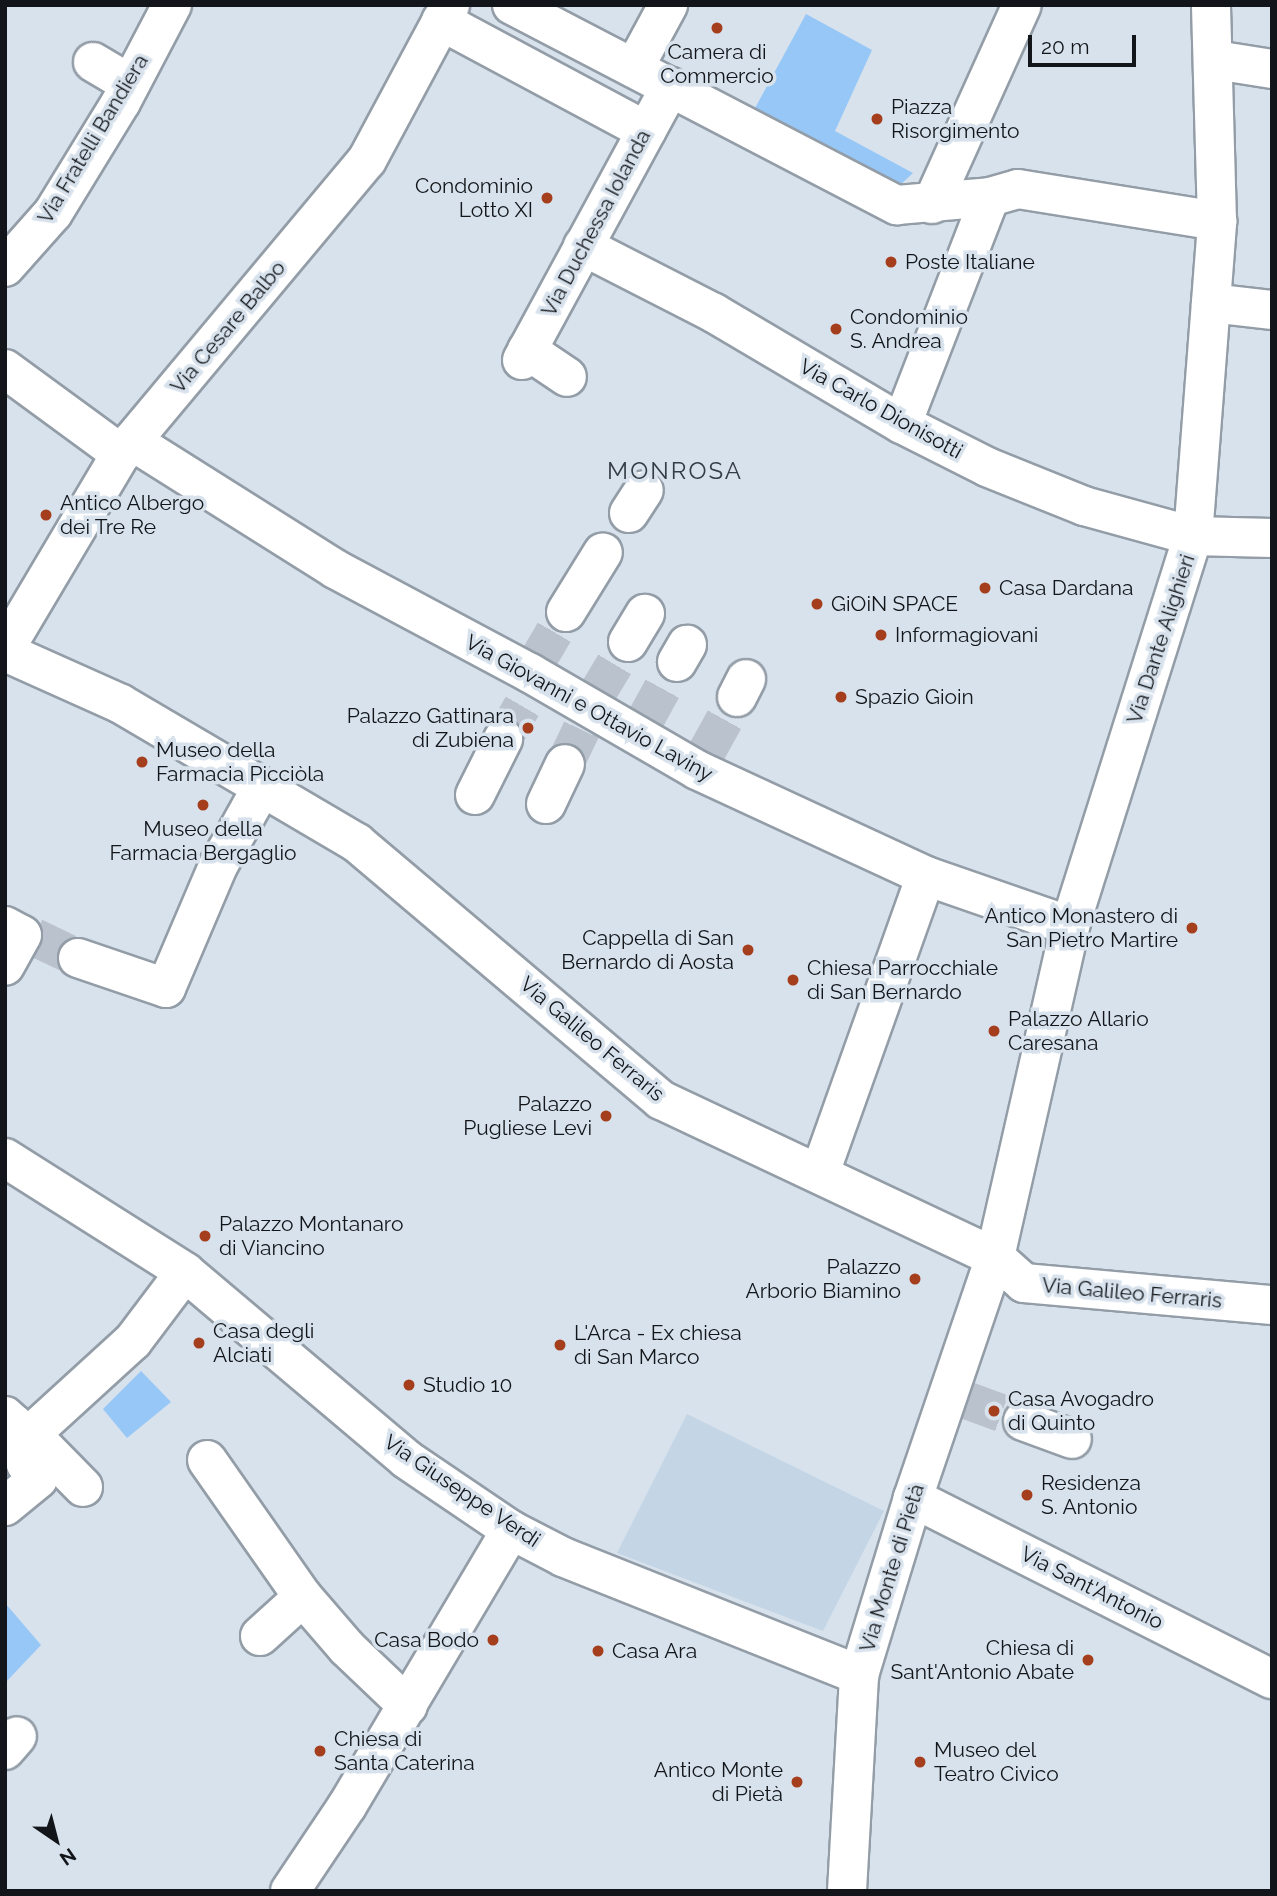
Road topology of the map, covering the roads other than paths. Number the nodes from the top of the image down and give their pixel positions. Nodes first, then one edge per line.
1 (172, 5) edge
2 (512, 5) edge
3 (668, 5) edge
4 (1022, 5) edge
5 (1211, 5) edge
6 (446, 13) edge
7 (1215, 60) junction
8 (93, 62) dead end
9 (634, 68) junction
10 (1272, 69) edge
11 (130, 84) junction
12 (670, 87) junction
13 (646, 131) junction
14 (990, 197) junction
15 (932, 204) junction
16 (1217, 221) junction
17 (583, 246) junction
18 (5, 267) edge
19 (1211, 303) junction
20 (1272, 310) edge
21 (5, 369) edge
22 (567, 377) dead end
23 (902, 424) junction
24 (127, 447) junction
25 (1194, 536) junction
26 (1272, 538) edge
27 (603, 552) dead end
28 (566, 612) tunnel mouth
29 (5, 650) edge
30 (503, 739) tunnel mouth
31 (565, 764) tunnel mouth
32 (262, 787) junction
33 (475, 794) dead end
34 (546, 804) dead end
35 (926, 876) junction
36 (1070, 926) junction
37 (78, 958) tunnel mouth
38 (5, 1158) edge
39 (820, 1173) junction
40 (995, 1257) junction
41 (185, 1272) junction
42 (1272, 1305) edge
43 (5, 1416) edge
44 (1023, 1421) tunnel mouth
45 (1072, 1439) dead end
46 (207, 1460) dead end
47 (83, 1487) dead end
48 (913, 1498) junction
49 (5, 1506) edge
50 (511, 1530) junction
51 (303, 1597) junction
52 (260, 1636) dead end
53 (859, 1675) junction
54 (1272, 1679) edge
55 (408, 1706) junction
56 (290, 1891) edge
57 (847, 1891) edge

1 - 11 street, Via Fratelli Bandiera
2 - 9 street
3 - 9 street
4 - 15 street
5 - 7 street, Via Dante Alighieri
6 - 13 street
6 - 24 street, Via Cesare Balbo
7 - 10 street
7 - 16 street, Via Dante Alighieri
8 - 11 street
9 - 12 street
11 - 18 street, Via Fratelli Bandiera
12 - 13 street, Via Duchessa Iolanda
12 - 15 street
13 - 17 street, Via Duchessa Iolanda
14 - 15 street
14 - 16 street
14 - 23 street
16 - 19 street, Via Dante Alighieri
17 - 22 street, Via Duchessa Iolanda
17 - 23 street, Via Carlo Dionisotti
19 - 20 street
19 - 25 street, Via Dante Alighieri
21 - 24 street, Via Giovanni e Ottavio Laviny
23 - 25 street, Via Carlo Dionisotti
24 - 29 street, Via Cesare Balbo
24 - 35 street, Via Giovanni e Ottavio Laviny
25 - 26 street, Via Carlo Dionisotti
25 - 36 street, Via Dante Alighieri
27 - 28 street
29 - 32 street, Via Galileo Ferraris
30 - 33 street
31 - 34 street
32 - 37 street
32 - 39 street, Via Galileo Ferraris
35 - 36 street, Via Giovanni e Ottavio Laviny
35 - 39 street
36 - 40 street, Via Dante Alighieri
38 - 41 street, Via Giuseppe Verdi
39 - 40 street, Via Galileo Ferraris
40 - 42 street, Via Galileo Ferraris
40 - 48 street, Via Monte di Pietà
41 - 47 street
41 - 50 street, Via Giuseppe Verdi
43 - 49 street
44 - 45 street
46 - 51 street
48 - 53 street, Via Monte di Pietà
48 - 54 street, Via Sant'Antonio
50 - 53 street, Via Giuseppe Verdi
50 - 55 street
51 - 52 street
51 - 55 street
53 - 57 street, Via Monte di Pietà
55 - 56 street

